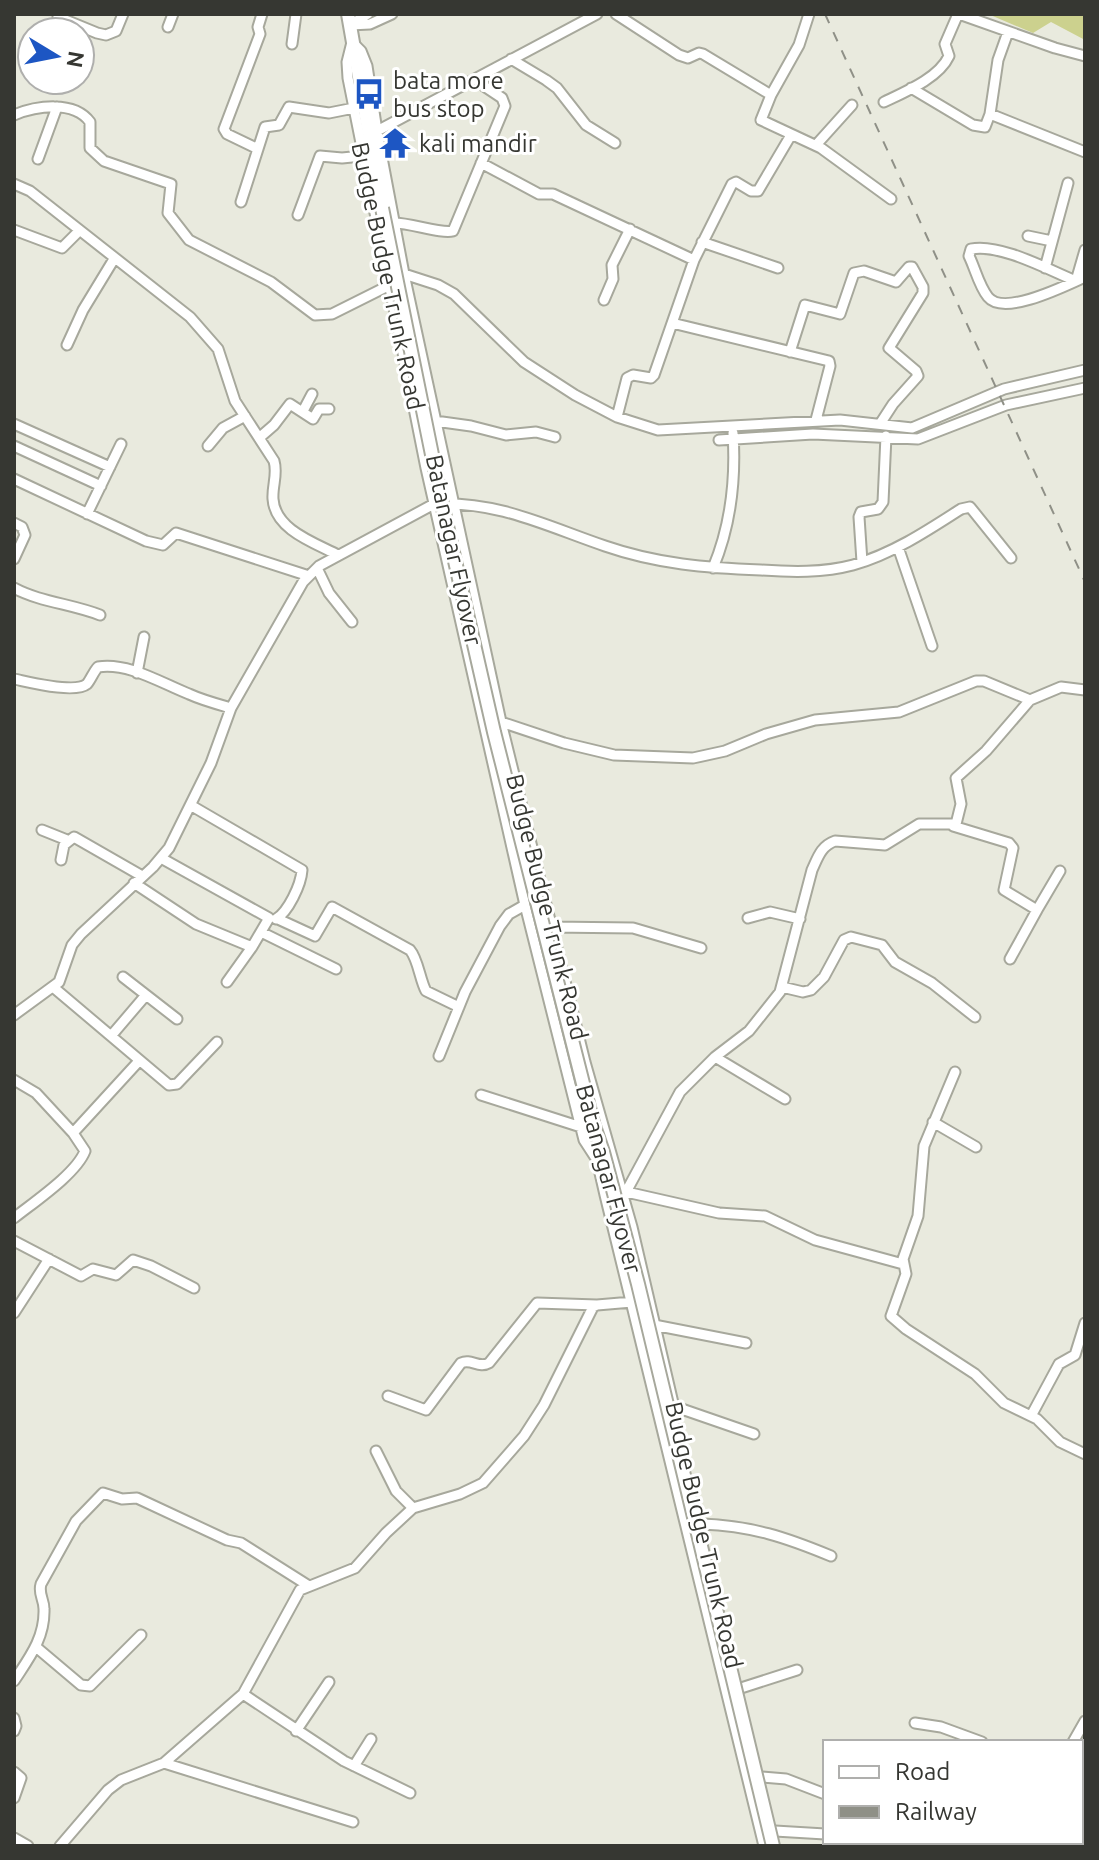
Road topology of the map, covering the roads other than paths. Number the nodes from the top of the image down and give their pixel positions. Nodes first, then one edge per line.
1 (123, 14) edge
2 (173, 14) edge
3 (262, 14) edge
4 (296, 14) edge
5 (368, 14) edge
6 (392, 14) edge
7 (597, 14) edge
8 (616, 14) edge
9 (809, 14) edge
10 (958, 14) edge
11 (349, 19) edge
12 (168, 27) dead end
13 (96, 31) edge
14 (1008, 32) junction
15 (352, 42) junction
16 (292, 44) dead end
17 (1085, 56) edge
18 (511, 59) junction
19 (481, 76) junction
20 (911, 88) junction
21 (771, 95) junction
22 (884, 102) dead end
23 (852, 105) dead end
24 (57, 107) junction
25 (354, 108) junction
26 (990, 114) junction
27 (14, 115) edge
28 (377, 131) junction
29 (791, 135) junction
30 (615, 143) dead end
31 (816, 145) junction
32 (258, 149) junction
33 (1085, 152) edge
34 (362, 156) junction
35 (38, 159) dead end
36 (481, 163) junction
37 (1068, 183) dead end
38 (14, 184) edge
39 (891, 199) dead end
40 (241, 202) dead end
41 (298, 215) dead end
42 (394, 223) junction
43 (630, 229) junction
44 (14, 230) edge
45 (79, 231) junction
46 (1028, 236) dead end
47 (1052, 241) junction
48 (702, 242) junction
49 (1085, 250) edge
50 (114, 259) junction
51 (694, 260) junction
52 (778, 268) dead end
53 (1045, 268) junction
54 (405, 279) junction
55 (1080, 279) edge
56 (390, 287) junction
57 (604, 300) dead end
58 (672, 323) junction
59 (67, 345) dead end
60 (790, 352) junction
61 (1085, 370) edge
62 (1085, 388) edge
63 (312, 394) dead end
64 (329, 409) dead end
65 (303, 411) junction
66 (245, 416) junction
67 (617, 417) junction
68 (816, 420) junction
69 (435, 421) junction
70 (14, 424) edge
71 (732, 426) junction
72 (885, 431) junction
73 (555, 437) dead end
74 (259, 438) junction
75 (733, 438) junction
76 (209, 440) dead end
77 (719, 440) dead end
78 (121, 444) dead end
79 (14, 446) edge
80 (110, 467) junction
81 (14, 479) edge
82 (101, 486) junction
83 (434, 504) junction
84 (452, 504) junction
85 (87, 514) junction
86 (14, 523) edge
87 (898, 547) junction
88 (338, 555) junction
89 (1011, 558) dead end
90 (14, 559) edge
91 (862, 562) junction
92 (713, 568) junction
93 (313, 572) junction
94 (14, 588) edge
95 (100, 615) dead end
96 (352, 622) dead end
97 (144, 637) dead end
98 (932, 646) dead end
99 (137, 673) junction
100 (14, 679) edge
101 (1085, 690) edge
102 (1030, 700) junction
103 (231, 708) junction
104 (501, 722) junction
105 (192, 806) junction
106 (953, 826) junction
107 (42, 830) dead end
108 (67, 840) junction
109 (161, 858) junction
110 (61, 860) dead end
111 (1060, 871) dead end
112 (138, 880) junction
113 (525, 905) junction
114 (1037, 910) junction
115 (748, 918) dead end
116 (800, 919) junction
117 (273, 920) junction
118 (552, 927) junction
119 (261, 932) junction
120 (252, 947) junction
121 (701, 948) dead end
122 (1010, 959) dead end
123 (336, 969) dead end
124 (123, 977) dead end
125 (227, 982) dead end
126 (53, 987) junction
127 (782, 987) junction
128 (146, 995) junction
129 (459, 1007) junction
130 (14, 1015) edge
131 (975, 1017) dead end
132 (177, 1019) dead end
133 (111, 1036) junction
134 (217, 1042) dead end
135 (439, 1056) dead end
136 (715, 1057) junction
137 (139, 1061) junction
138 (955, 1072) dead end
139 (14, 1080) edge
140 (481, 1095) dead end
141 (785, 1099) dead end
142 (933, 1122) junction
143 (581, 1127) junction
144 (73, 1133) junction
145 (976, 1147) dead end
146 (624, 1191) junction
147 (605, 1195) junction
148 (14, 1218) edge
149 (14, 1241) edge
150 (49, 1259) junction
151 (903, 1264) junction
152 (194, 1288) dead end
153 (632, 1302) junction
154 (597, 1305) junction
155 (14, 1313) edge
156 (1085, 1323) edge
157 (654, 1325) junction
158 (746, 1343) dead end
159 (388, 1396) dead end
160 (673, 1406) junction
161 (1031, 1416) junction
162 (754, 1434) dead end
163 (376, 1451) dead end
164 (1085, 1454) edge
165 (413, 1508) junction
166 (702, 1524) junction
167 (831, 1556) dead end
168 (309, 1586) junction
169 (141, 1635) dead end
170 (36, 1647) junction
171 (797, 1670) dead end
172 (14, 1681) edge
173 (329, 1682) dead end
174 (741, 1688) junction
175 (243, 1694) junction
176 (14, 1718) edge
177 (1085, 1721) edge
178 (915, 1723) dead end
179 (14, 1731) edge
180 (296, 1731) junction
181 (371, 1739) dead end
182 (977, 1740) edge
183 (1074, 1740) edge
184 (164, 1763) junction
185 (354, 1766) junction
186 (14, 1772) edge
187 (762, 1777) junction
188 (410, 1793) dead end
189 (823, 1793) edge
190 (14, 1798) edge
191 (353, 1822) dead end
192 (775, 1831) junction
193 (823, 1834) edge
194 (14, 1838) edge
195 (28, 1846) edge
196 (60, 1846) edge
197 (764, 1846) edge
198 (776, 1846) edge

1 - 13 street
2 - 12 street
3 - 32 street
4 - 16 street
5 - 11 street
6 - 11 street
7 - 18 street
8 - 21 street
9 - 21 street
10 - 14 street
10 - 20 street
11 - 15 main road, Batanagar Flyover
14 - 17 street
14 - 26 street
15 - 25 street, Budge Budge Trunk Road
15 - 28 street, Budge Budge Trunk Road
15 - 198 main road, Batanagar Flyover, bridge
18 - 19 street
18 - 30 street
19 - 28 street
19 - 36 street
20 - 22 street
20 - 26 street
21 - 29 street
23 - 31 street
24 - 27 street
24 - 35 street
24 - 56 street
25 - 32 street
25 - 34 street, Budge Budge Trunk Road
26 - 33 street
28 - 42 street, Budge Budge Trunk Road
29 - 31 street
29 - 48 street
31 - 39 street
32 - 40 street
34 - 41 street
34 - 56 street, Budge Budge Trunk Road
36 - 42 street
36 - 43 street
37 - 47 street
38 - 45 street
42 - 54 street, Budge Budge Trunk Road
43 - 51 street
43 - 57 street
44 - 45 street
45 - 50 street
46 - 47 street
47 - 53 street
48 - 51 street
48 - 52 street
49 - 55 street
50 - 59 street
50 - 66 street
51 - 58 street
53 - 55 street
53 - 55 street
54 - 67 street
54 - 69 street, Budge Budge Trunk Road
56 - 83 street, Budge Budge Trunk Road
58 - 60 street
58 - 67 street
60 - 68 street
60 - 72 street
61 - 72 street
62 - 72 street
63 - 65 street
64 - 65 street
65 - 74 street
66 - 74 street
66 - 76 street
67 - 71 street
68 - 71 street
68 - 72 street
69 - 73 street
69 - 84 street, Budge Budge Trunk Road
70 - 80 street
71 - 75 street
72 - 75 street
72 - 91 street
74 - 88 street
75 - 77 street
75 - 92 street
78 - 80 street
79 - 82 street
80 - 82 street
81 - 85 street
82 - 85 street
83 - 84 street
83 - 88 street
83 - 113 street, Budge Budge Trunk Road
84 - 92 street
84 - 104 street, Budge Budge Trunk Road
85 - 93 street
86 - 90 street
87 - 89 street
87 - 91 street
87 - 98 street
88 - 93 street
91 - 92 street
93 - 96 street
93 - 103 street
94 - 95 street
97 - 99 street
99 - 100 street
99 - 103 street
101 - 102 street
102 - 104 street
102 - 106 street
103 - 105 street
104 - 118 street, Budge Budge Trunk Road
105 - 109 street
105 - 117 street
106 - 114 street
106 - 116 street
107 - 108 street
108 - 110 street
108 - 112 street
109 - 112 street
109 - 117 street
111 - 114 street
112 - 120 street
112 - 126 street
113 - 129 street
113 - 143 street, Budge Budge Trunk Road
114 - 122 street
115 - 116 street
116 - 127 street
117 - 119 street
117 - 129 street
118 - 121 street
118 - 146 street, Budge Budge Trunk Road
119 - 120 street
119 - 123 street
120 - 125 street
124 - 128 street
126 - 130 street
126 - 133 street
127 - 131 street
127 - 136 street
128 - 132 street
128 - 133 street
129 - 135 street
133 - 137 street
134 - 137 street
136 - 141 street
136 - 146 street
137 - 144 street
138 - 142 street
139 - 144 street
140 - 143 street
142 - 145 street
142 - 151 street
143 - 147 street, Budge Budge Trunk Road
144 - 148 street
146 - 147 street
146 - 151 street
146 - 157 street, Budge Budge Trunk Road
147 - 153 street, Budge Budge Trunk Road
149 - 150 street
150 - 152 street
150 - 155 street
151 - 161 street
153 - 154 street
153 - 197 street, Budge Budge Trunk Road
154 - 159 street
154 - 165 street
156 - 161 street
157 - 158 street
157 - 160 street, Budge Budge Trunk Road
160 - 162 street
160 - 166 street, Budge Budge Trunk Road
161 - 164 street
163 - 165 street
165 - 168 street
166 - 167 street
166 - 174 street, Budge Budge Trunk Road
168 - 170 street
168 - 175 street
169 - 170 street
170 - 172 street
171 - 174 street
173 - 180 street
174 - 187 street, Budge Budge Trunk Road
175 - 180 street
175 - 184 street
176 - 179 street
177 - 183 street
178 - 182 street
180 - 185 street
181 - 185 street
184 - 191 street
184 - 196 street
185 - 188 street
186 - 190 street
187 - 189 street
187 - 192 street, Budge Budge Trunk Road
192 - 193 street
192 - 198 street, Budge Budge Trunk Road
194 - 195 street

